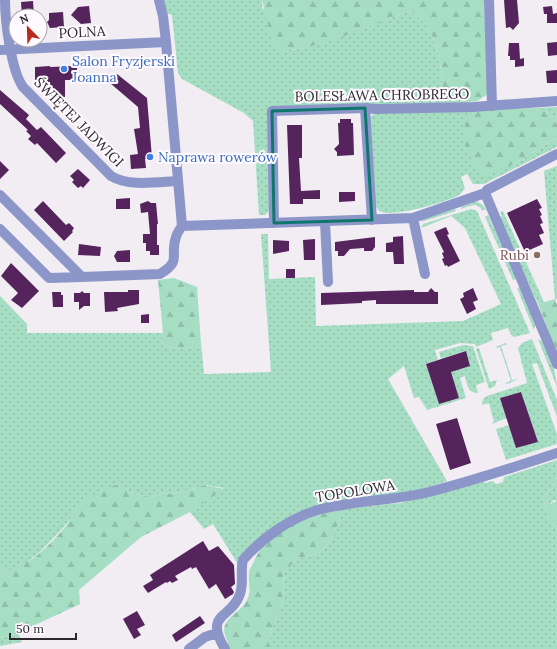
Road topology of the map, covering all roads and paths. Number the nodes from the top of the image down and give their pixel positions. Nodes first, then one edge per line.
1 (5, 0) edge
2 (158, 0) edge
3 (489, 0) edge
4 (166, 42) junction
5 (5, 50) edge
6 (557, 101) edge
7 (492, 106) junction
8 (365, 108) junction
9 (557, 154) edge
10 (178, 181) junction
11 (485, 193) junction
12 (0, 195) edge
13 (413, 218) junction
14 (372, 220) junction
15 (325, 222) junction
16 (274, 223) junction
17 (182, 226) junction
18 (0, 229) edge
19 (425, 274) dead end
20 (82, 277) junction
21 (328, 282) dead end
22 (557, 364) edge
23 (557, 453) edge
24 (217, 633) junction
25 (189, 649) edge
26 (225, 649) edge

1 - 5 street, ŚWIĘTEJ JADWIGI
2 - 4 street
3 - 7 street
4 - 5 street, POLNA
4 - 10 street
5 - 10 street, ŚWIĘTEJ JADWIGI
6 - 7 street, BOLESŁAWA CHROBREGO
7 - 8 street, BOLESŁAWA CHROBREGO
8 - 14 street
8 - 16 street, BOLESŁAWA CHROBREGO
9 - 11 street
10 - 17 street
11 - 13 street
11 - 22 street
12 - 20 street
13 - 14 street
13 - 19 street
14 - 15 street
15 - 16 street
15 - 21 street
16 - 17 street
17 - 20 street
18 - 20 street
23 - 24 street, TOPOLOWA
24 - 25 street
24 - 26 street

